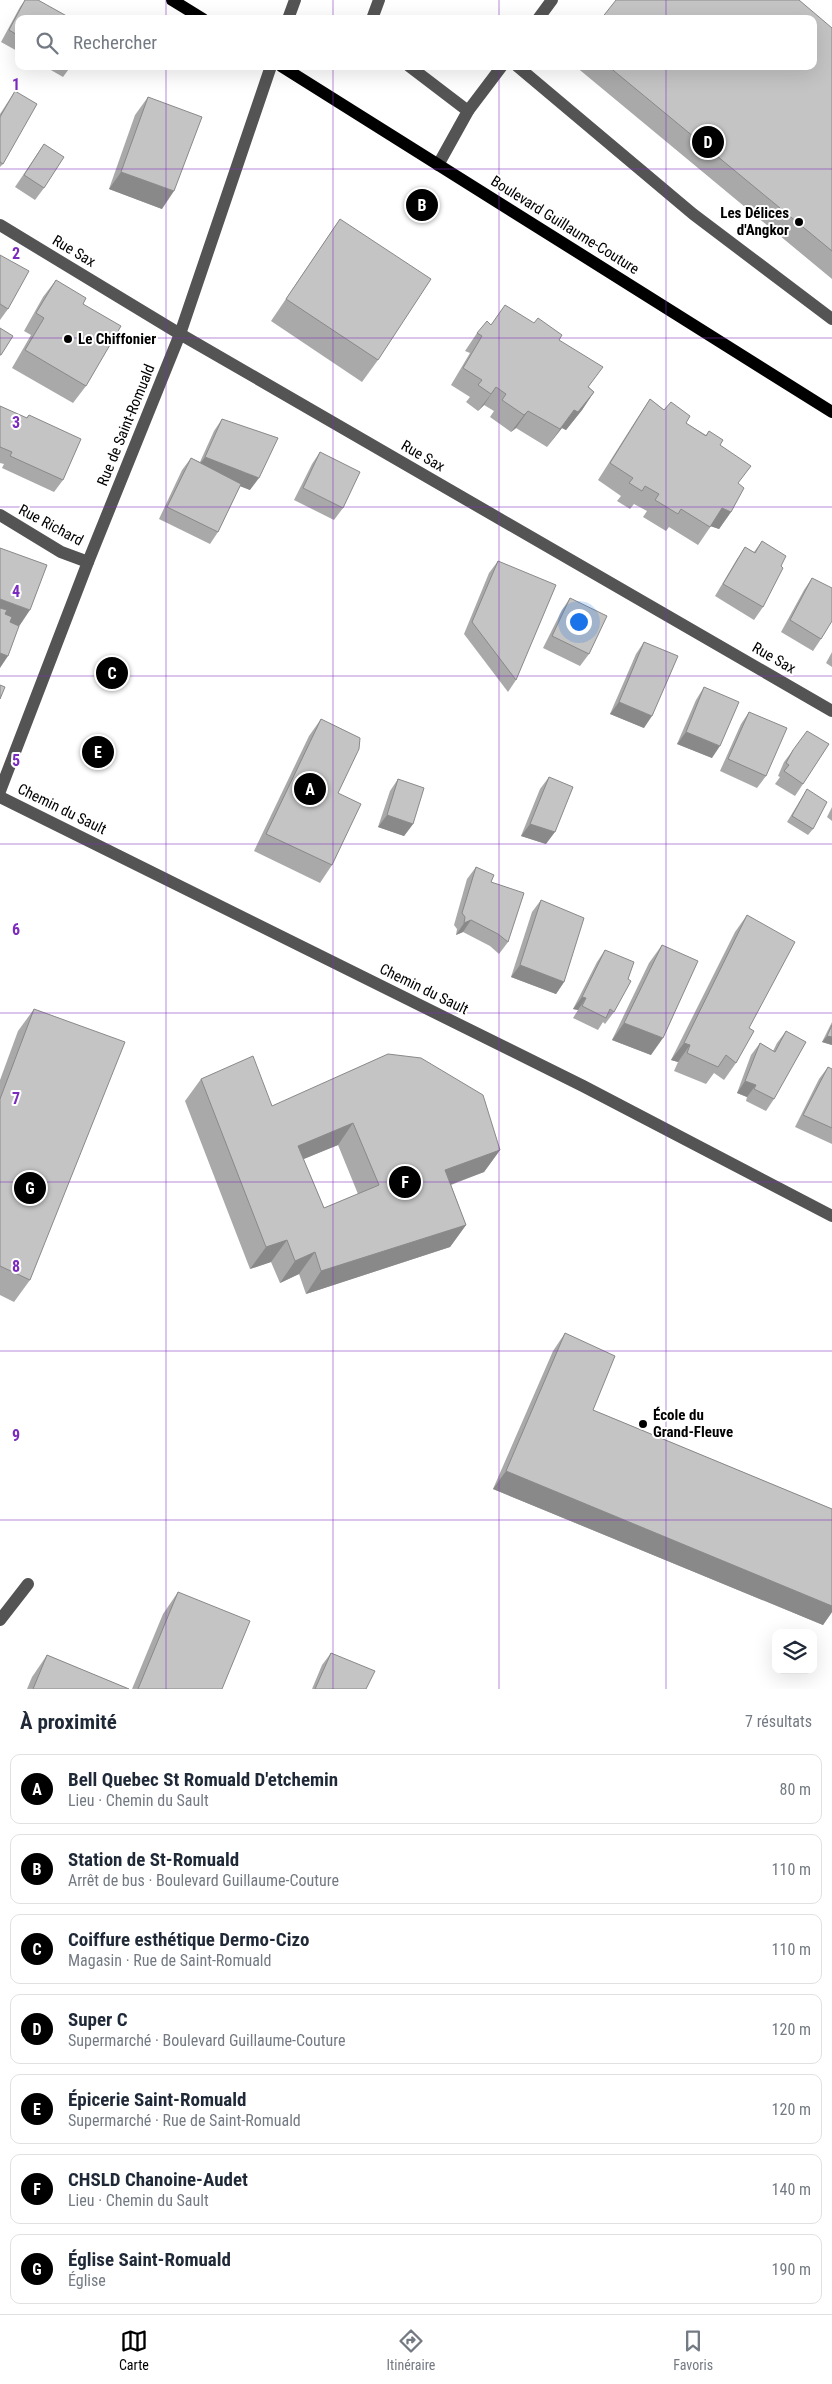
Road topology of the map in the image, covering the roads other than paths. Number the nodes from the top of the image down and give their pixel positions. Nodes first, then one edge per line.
1 (172, 0) edge
2 (295, 0) edge
3 (379, 0) edge
4 (552, 0) edge
5 (196, 15) edge
6 (289, 15) edge
7 (373, 15) edge
8 (541, 15) edge
9 (269, 70) edge
10 (287, 70) edge
11 (414, 70) edge
12 (499, 70) edge
13 (522, 70) edge
14 (468, 111) junction
15 (438, 165) junction
16 (0, 225) edge
17 (832, 319) edge
18 (180, 334) junction
19 (832, 412) edge
20 (0, 515) edge
21 (88, 562) junction
22 (832, 711) edge
23 (0, 791) edge
24 (0, 797) edge
25 (832, 1216) edge
26 (28, 1584) dead end
27 (0, 1620) edge

1 - 5 main road
2 - 6 street
3 - 7 street
4 - 8 street
9 - 18 street, Rue de Saint-Romuald
10 - 15 main road, Boulevard Guillaume-Couture
11 - 14 street
12 - 14 street
13 - 17 street
14 - 15 street
15 - 19 main road, Boulevard Guillaume-Couture
16 - 18 street, Rue Sax
18 - 21 street, Rue de Saint-Romuald
18 - 22 street, Rue Sax
20 - 21 street, Rue Richard
21 - 23 street, Rue de Saint-Romuald
24 - 25 street, Chemin du Sault
26 - 27 street

